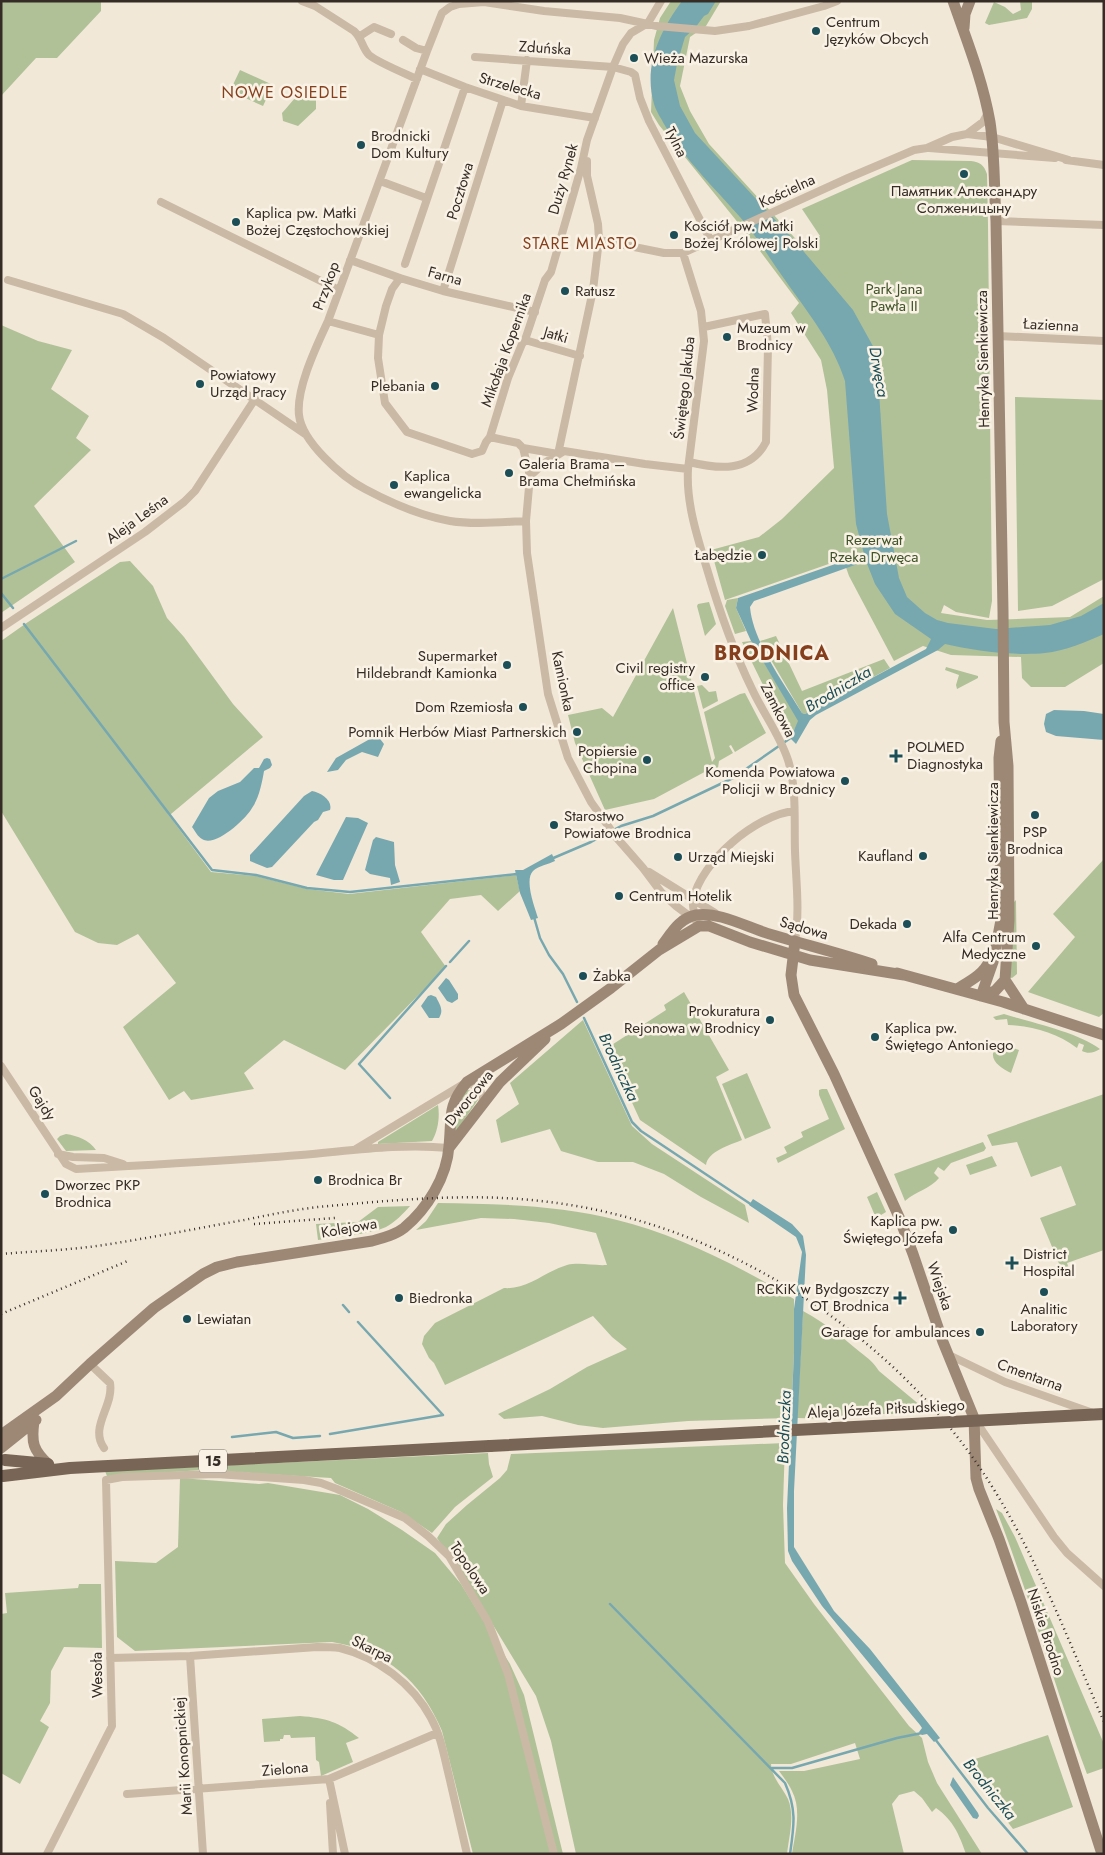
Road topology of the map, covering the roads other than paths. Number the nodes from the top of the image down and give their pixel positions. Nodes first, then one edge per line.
1 (302, 1) edge
2 (661, 1) edge
3 (837, 1) edge
4 (953, 1) edge
5 (970, 1) edge
6 (484, 2) edge
7 (627, 19) junction
8 (648, 23) junction
9 (391, 34) dead end
10 (630, 34) junction
11 (964, 34) junction
12 (360, 36) junction
13 (402, 40) dead end
14 (427, 51) junction
15 (475, 57) dead end
16 (527, 60) junction
17 (613, 67) junction
18 (420, 69) junction
19 (417, 79) junction
20 (465, 87) junction
21 (503, 100) junction
22 (521, 106) junction
23 (988, 113) junction
24 (595, 118) junction
25 (967, 134) junction
26 (992, 137) junction
27 (587, 140) junction
28 (927, 148) junction
29 (993, 153) junction
30 (1069, 160) junction
31 (1104, 165) edge
32 (380, 181) junction
33 (426, 198) junction
34 (161, 202) dead end
35 (996, 221) junction
36 (1104, 225) edge
37 (599, 240) junction
38 (711, 241) junction
39 (683, 253) junction
40 (350, 260) junction
41 (405, 264) dead end
42 (550, 273) joint
43 (400, 278) junction
44 (8, 280) dead end
45 (339, 290) junction
46 (443, 291) junction
47 (534, 312) junction
48 (328, 321) junction
49 (704, 327) junction
50 (379, 335) junction
51 (998, 336) junction
52 (525, 340) junction
53 (1104, 341) edge
54 (580, 356) junction
55 (255, 399) junction
56 (305, 434) junction
57 (490, 437) junction
58 (523, 448) junction
59 (558, 454) junction
60 (689, 465) junction
61 (530, 476) junction
62 (526, 521) junction
63 (1, 628) edge
64 (794, 811) junction
65 (643, 868) junction
66 (1005, 895) junction
67 (667, 898) junction
68 (693, 900) junction
69 (676, 906) junction
70 (721, 917) junction
71 (689, 923) junction
72 (795, 941) junction
73 (996, 945) junction
74 (793, 956) junction
75 (904, 975) junction
76 (1004, 980) junction
77 (957, 989) junction
78 (981, 996) junction
79 (1024, 1009) junction
80 (561, 1024) junction
81 (1104, 1035) edge
82 (1, 1066) edge
83 (467, 1082) junction
84 (482, 1104) junction
85 (449, 1148) junction
86 (354, 1150) junction
87 (58, 1154) junction
88 (127, 1166) junction
89 (948, 1355) junction
90 (93, 1366) junction
91 (1104, 1416) edge
92 (974, 1418) junction
93 (34, 1421) junction
94 (1, 1435) edge
95 (104, 1448) dead end
96 (2, 1453) edge
97 (49, 1465) junction
98 (70, 1468) junction
99 (2, 1477) edge
100 (106, 1480) joint
101 (1104, 1586) edge
102 (190, 1656) junction
103 (110, 1658) junction
104 (437, 1732) junction
105 (328, 1779) junction
106 (198, 1790) junction
107 (127, 1794) dead end
108 (48, 1854) edge
109 (203, 1854) edge
110 (333, 1854) edge
111 (345, 1854) edge
112 (467, 1854) edge
113 (554, 1854) edge
114 (1102, 1854) edge

1 - 12 street
2 - 8 street
3 - 8 street, Przykop
4 - 11 street, Henryka Sienkiewicza
5 - 11 street
6 - 7 street, Przykop
6 - 14 street, Przykop
7 - 8 street, Przykop
7 - 10 street
8 - 10 street
9 - 12 street
10 - 17 street
11 - 23 street, Henryka Sienkiewicza
12 - 19 street
13 - 14 street
14 - 18 street, Przykop
15 - 16 street, Zduńska
16 - 17 street, Zduńska
16 - 22 street
17 - 24 street
17 - 38 street, Tylna
18 - 19 street, Przykop
18 - 20 street, Strzelecka
19 - 32 street, Przykop
20 - 21 street, Strzelecka
20 - 33 street
21 - 22 street, Strzelecka
21 - 46 street, Pocztowa
22 - 24 street, Strzelecka
23 - 25 street
23 - 26 street, Henryka Sienkiewicza
24 - 27 street
25 - 26 street, Kościelna
25 - 28 street, Kościelna
26 - 29 street, Henryka Sienkiewicza
26 - 30 street, Kościelna
27 - 37 street, Duży Rynek
27 - 42 street, Duży Rynek
28 - 29 street, Kościelna
28 - 38 street, Kościelna
29 - 30 street, Kościelna
29 - 35 street, Henryka Sienkiewicza
30 - 31 street
32 - 33 street
32 - 40 street, Przykop
33 - 41 street
34 - 45 street
35 - 36 street
35 - 51 street, Henryka Sienkiewicza
37 - 39 street, Kościelna
37 - 54 street, Duży Rynek
38 - 39 street, Kościelna
39 - 49 street, Świętego Jakuba
40 - 43 street, Farna
40 - 45 street, Przykop
42 - 47 street, Mikołaja Kopernika
43 - 46 street, Farna
43 - 50 street
44 - 55 street
45 - 48 street, Przykop
46 - 47 street, Farna
47 - 52 street, Mikołaja Kopernika
48 - 50 street
48 - 56 street, Przykop
49 - 60 street, Świętego Jakuba
49 - 60 street, Wodna
50 - 57 street
51 - 53 street, Łazienna
51 - 66 street, Henryka Sienkiewicza
52 - 54 street, Jatki
52 - 57 street, Mikołaja Kopernika
54 - 59 street, Duży Rynek
55 - 56 street
55 - 63 street, Aleja Leśna
56 - 62 street, Przykop
57 - 58 street
58 - 59 street
58 - 61 street, Kamionka
59 - 60 street
59 - 61 street
60 - 64 street, Zamkowa
61 - 62 street, Kamionka
62 - 65 street, Kamionka
64 - 68 street
64 - 72 street, Zamkowa
65 - 67 street, Kamionka
65 - 68 street, Kamionka
66 - 73 street, Henryka Sienkiewicza
66 - 76 street, Henryka Sienkiewicza
67 - 68 street, Kamionka
67 - 69 street, Kamionka
68 - 70 street, Kamionka
68 - 71 street
69 - 71 street, Kamionka
69 - 71 street
70 - 71 street, Sądowa
70 - 72 street, Sądowa
71 - 74 street, Sądowa
71 - 80 street, Dworcowa
72 - 74 street, Wiejska
72 - 75 street, Sądowa
73 - 77 street, Henryka Sienkiewicza
73 - 78 street, Henryka Sienkiewicza
74 - 75 street, Sądowa
74 - 89 street, Wiejska
75 - 77 street, Sądowa
76 - 78 street
76 - 79 street
77 - 78 street, Sądowa
78 - 79 street, Sądowa
79 - 81 street, Sądowa
80 - 83 street, Dworcowa
80 - 84 street, Dworcowa
82 - 87 street, Gajdy
83 - 84 street
83 - 85 street, Kolejowa
83 - 86 street, Dworcowa
84 - 85 street, Dworcowa
85 - 86 street, Dworcowa
85 - 90 street, Kolejowa
86 - 88 street, Dworcowa
87 - 88 street, Dworcowa
87 - 88 street, Dworcowa
89 - 91 street, Cmentarna
89 - 92 street, Wiejska
90 - 93 street, Kolejowa
90 - 94 street, Kolejowa
90 - 95 street
91 - 98 main road, Aleja Józefa Piłsudskiego / 15, bridge
92 - 101 street, Wiejska
92 - 114 street, Niskie Brodno
93 - 96 street, Kolejowa
93 - 97 street
96 - 97 main road, 15
96 - 99 main road, 15
97 - 98 main road, 15
98 - 99 main road, 15
100 - 103 street, Wesoła
100 - 113 street, Topolowa
102 - 103 street, Skarpa
102 - 104 street, Skarpa
102 - 106 street, Marii Konopnickiej
103 - 108 street, Wesoła
104 - 105 street, Zielona
104 - 112 street, Skarpa
105 - 106 street, Zielona
105 - 110 street
105 - 111 street
106 - 107 street, Zielona
106 - 109 street, Marii Konopnickiej

